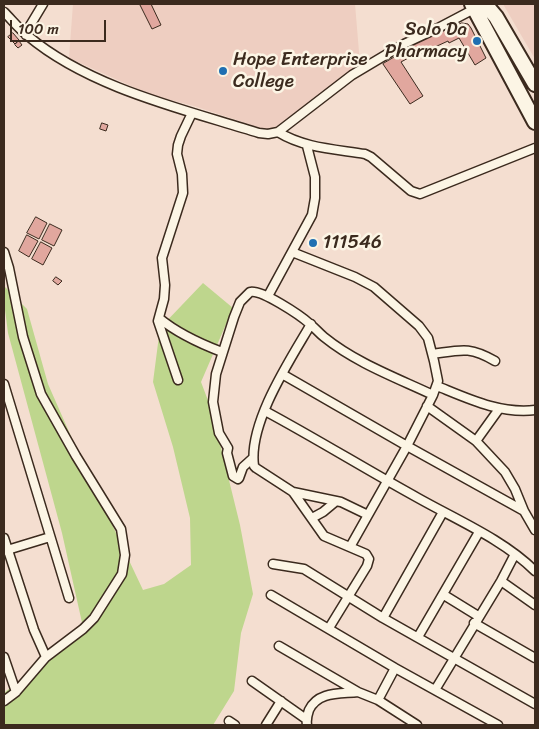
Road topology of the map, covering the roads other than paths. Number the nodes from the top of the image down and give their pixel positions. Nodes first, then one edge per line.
1 (43, 4) edge
2 (479, 5) edge
3 (4, 12) edge
4 (26, 35) junction
5 (535, 84) edge
6 (192, 113) junction
7 (535, 122) edge
8 (278, 132) junction
9 (308, 146) junction
10 (535, 148) edge
11 (4, 252) edge
12 (292, 252) junction
13 (268, 296) junction
14 (159, 318) junction
15 (311, 324) junction
16 (222, 352) junction
17 (433, 354) junction
18 (495, 361) dead end
19 (282, 374) junction
20 (178, 380) dead end
21 (4, 384) edge
22 (437, 386) junction
23 (433, 396) junction
24 (7, 405) edge
25 (428, 406) junction
26 (499, 409) junction
27 (265, 411) junction
28 (535, 411) edge
29 (476, 441) junction
30 (407, 446) junction
31 (253, 458) junction
32 (387, 481) junction
33 (293, 492) junction
34 (335, 502) junction
35 (524, 511) junction
36 (443, 512) junction
37 (368, 515) junction
38 (312, 518) junction
39 (535, 530) edge
40 (479, 532) junction
41 (50, 537) junction
42 (4, 538) edge
43 (350, 547) junction
44 (6, 551) edge
45 (515, 554) junction
46 (273, 564) dead end
47 (535, 571) edge
48 (500, 581) junction
49 (271, 595) dead end
50 (444, 595) junction
51 (348, 597) junction
52 (68, 598) dead end
53 (535, 604) edge
54 (383, 618) junction
55 (476, 620) junction
56 (328, 628) junction
57 (418, 637) junction
58 (279, 646) dead end
59 (46, 657) junction
60 (4, 658) edge
61 (454, 658) junction
62 (535, 658) edge
63 (395, 668) junction
64 (252, 681) dead end
65 (435, 690) junction
66 (16, 692) junction
67 (358, 692) junction
68 (378, 700) junction
69 (4, 701) edge
70 (281, 701) junction
71 (535, 704) edge
72 (306, 722) edge
73 (266, 725) edge
74 (417, 725) edge
75 (498, 725) edge

1 - 4 street
2 - 5 highway
2 - 7 highway
2 - 8 street
3 - 4 street
4 - 6 street
6 - 8 street
6 - 14 street
8 - 9 street
9 - 10 street
9 - 12 street
11 - 59 street
12 - 13 street
12 - 17 street
13 - 15 street
13 - 16 street
14 - 16 street
14 - 20 street
15 - 19 street
15 - 23 street
16 - 31 street
17 - 18 street
17 - 22 street
19 - 27 street
19 - 30 street
21 - 24 street
22 - 23 street
22 - 26 street
23 - 25 street
24 - 41 street
25 - 29 street
25 - 30 street
26 - 28 street
26 - 29 street
27 - 31 street
27 - 32 street
29 - 35 street
30 - 32 street
30 - 35 street
31 - 33 street
32 - 36 street
32 - 37 street
33 - 34 street
33 - 38 street
34 - 37 street
34 - 38 street
35 - 39 street
36 - 40 street
36 - 54 street
37 - 43 street
38 - 43 street
40 - 45 street
40 - 50 street
41 - 44 street
41 - 52 street
42 - 44 street
43 - 51 street
44 - 59 street
45 - 47 street
45 - 48 street
46 - 51 street
48 - 53 street
48 - 55 street
49 - 56 street
50 - 55 street
50 - 57 street
51 - 54 street
51 - 56 street
54 - 57 street
55 - 61 street
55 - 62 street
56 - 63 street
57 - 61 street
58 - 67 street
59 - 66 street
60 - 66 street
61 - 65 street
61 - 71 street
63 - 65 street
63 - 68 street
64 - 70 street
65 - 75 street
66 - 69 street
67 - 68 street
67 - 72 street
68 - 74 street
70 - 72 street
70 - 73 street

